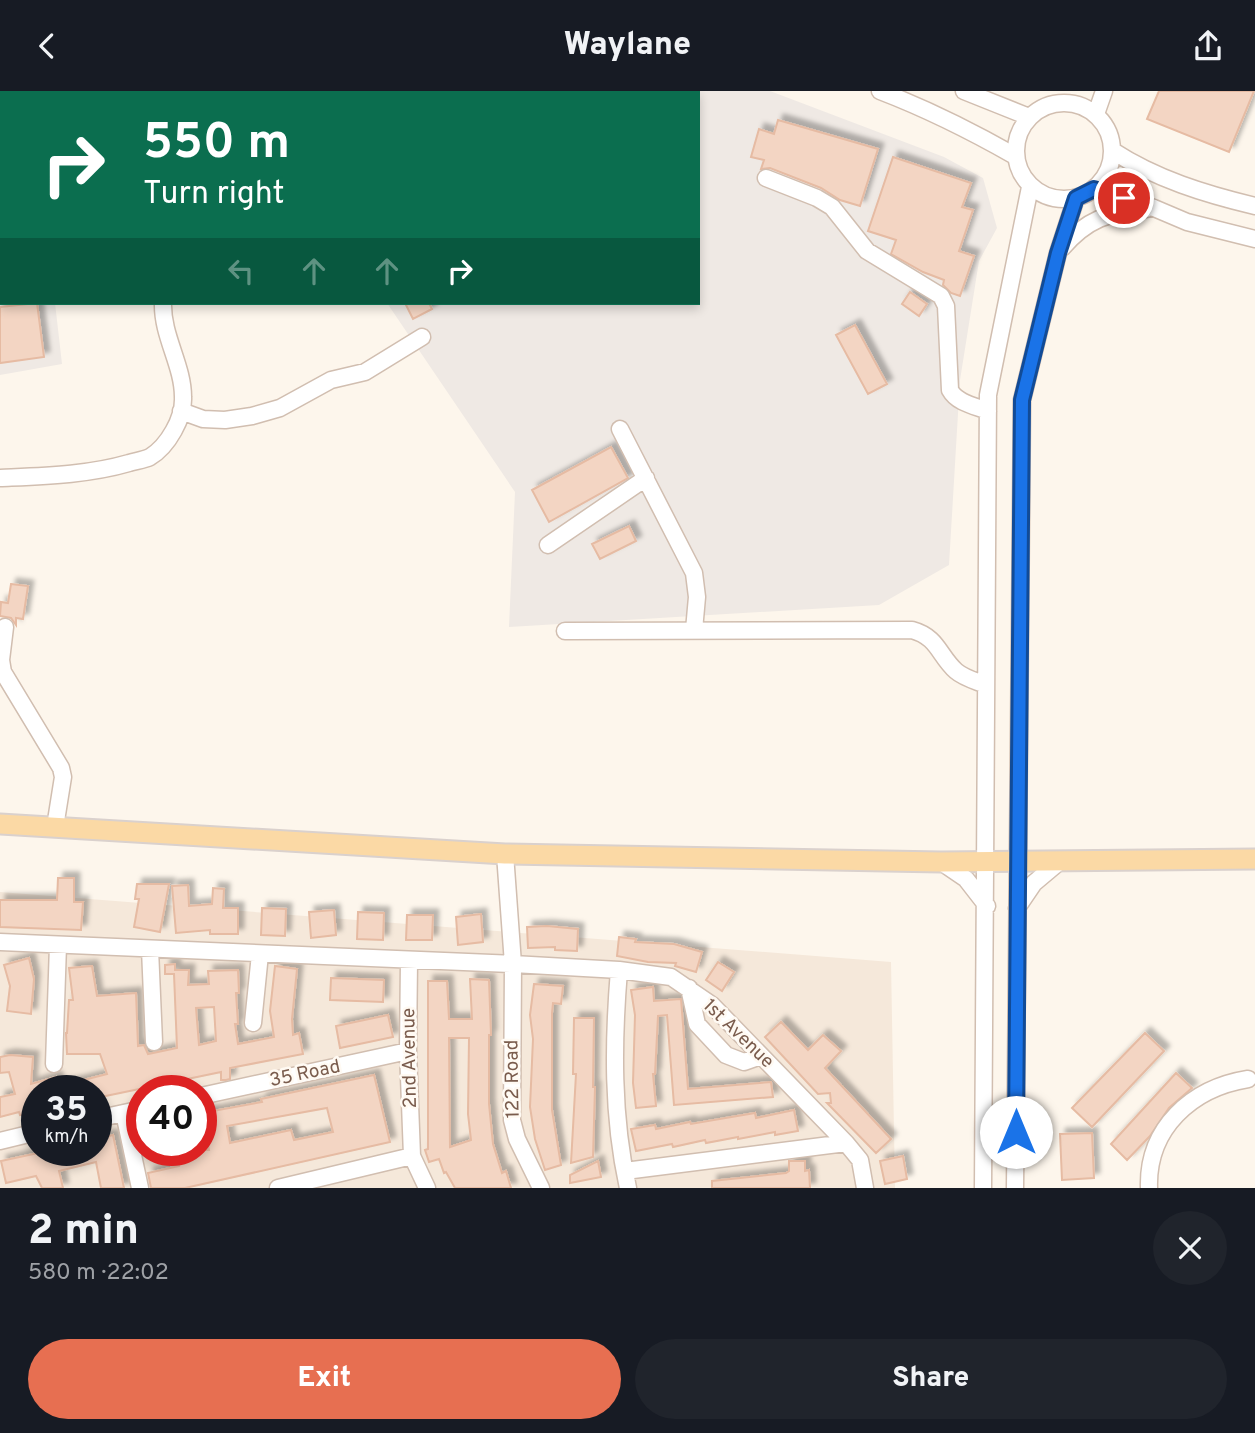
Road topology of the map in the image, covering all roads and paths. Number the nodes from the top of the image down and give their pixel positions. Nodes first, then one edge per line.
1 (880, 91) edge
2 (964, 91) edge
3 (1104, 91) edge
4 (1066, 97) edge
5 (1096, 114) junction
6 (1029, 117) junction
7 (1113, 151) junction
8 (1015, 156) junction
9 (766, 178) dead end
10 (1030, 187) junction
11 (1094, 189) junction
12 (1076, 198) junction
13 (1255, 206) edge
14 (1154, 208) junction
15 (1255, 239) edge
16 (1058, 253) junction
17 (163, 310) edge
18 (422, 337) dead end
19 (181, 411) junction
20 (988, 411) junction
21 (620, 429) dead end
22 (0, 478) edge
23 (646, 478) junction
24 (548, 545) dead end
25 (5, 627) dead end
26 (565, 631) dead end
27 (694, 631) junction
28 (986, 685) junction
29 (0, 824) edge
30 (55, 827) junction
31 (505, 854) junction
32 (1255, 859) edge
33 (985, 861) junction
34 (1017, 861) junction
35 (941, 862) junction
36 (1059, 862) junction
37 (986, 906) junction
38 (1017, 908) junction
39 (0, 942) edge
40 (58, 945) junction
41 (150, 949) junction
42 (260, 954) junction
43 (409, 961) junction
44 (513, 964) junction
45 (619, 970) junction
46 (689, 988) junction
47 (253, 1023) dead end
48 (154, 1042) dead end
49 (408, 1051) junction
50 (761, 1056) junction
51 (54, 1064) dead end
52 (1248, 1079) dead end
53 (217, 1093) edge
54 (124, 1113) joint
55 (112, 1116) edge
56 (21, 1135) edge
57 (0, 1140) edge
58 (846, 1143) junction
59 (412, 1156) junction
60 (625, 1171) junction
61 (289, 1187) edge
62 (140, 1188) edge
63 (426, 1188) edge
64 (541, 1188) edge
65 (628, 1188) edge
66 (864, 1188) edge
67 (983, 1188) edge
68 (1016, 1188) edge
69 (1150, 1188) edge

1 - 8 street
2 - 6 street
3 - 5 street
4 - 5 street
4 - 6 street
5 - 7 street
6 - 8 street
7 - 11 street
7 - 13 street
8 - 10 street
9 - 20 street
10 - 12 street
10 - 20 street
11 - 12 street
11 - 14 street
12 - 16 street
14 - 15 street
14 - 16 street
16 - 34 street
17 - 19 street
18 - 19 street
19 - 22 street
20 - 28 street
21 - 23 street
23 - 24 street
23 - 27 street
25 - 30 street
26 - 27 street
27 - 28 street
28 - 33 street
29 - 30 main road
30 - 31 main road
31 - 35 main road
31 - 44 street, 122 Road
32 - 36 main road
33 - 34 main road
33 - 35 main road
33 - 37 street
34 - 36 main road
34 - 38 street
35 - 37 street
36 - 38 street
37 - 67 street
38 - 68 street
39 - 40 street, 1st Avenue
40 - 41 street, 1st Avenue
40 - 51 street
41 - 42 street, 1st Avenue
41 - 48 street
42 - 43 street, 1st Avenue
42 - 47 street
43 - 44 street, 1st Avenue
43 - 49 street, 2nd Avenue
44 - 45 street, 1st Avenue
44 - 64 street, 122 Road
45 - 46 street, 1st Avenue
45 - 60 street
46 - 50 street, 1st Avenue
46 - 50 street
49 - 53 street, 35 Road
49 - 59 street, 2nd Avenue
50 - 58 street, 1st Avenue
52 - 69 street
54 - 55 street
54 - 62 street
56 - 57 street
58 - 60 street
58 - 66 street, 1st Avenue
59 - 61 street
59 - 63 street, 2nd Avenue
60 - 65 street

